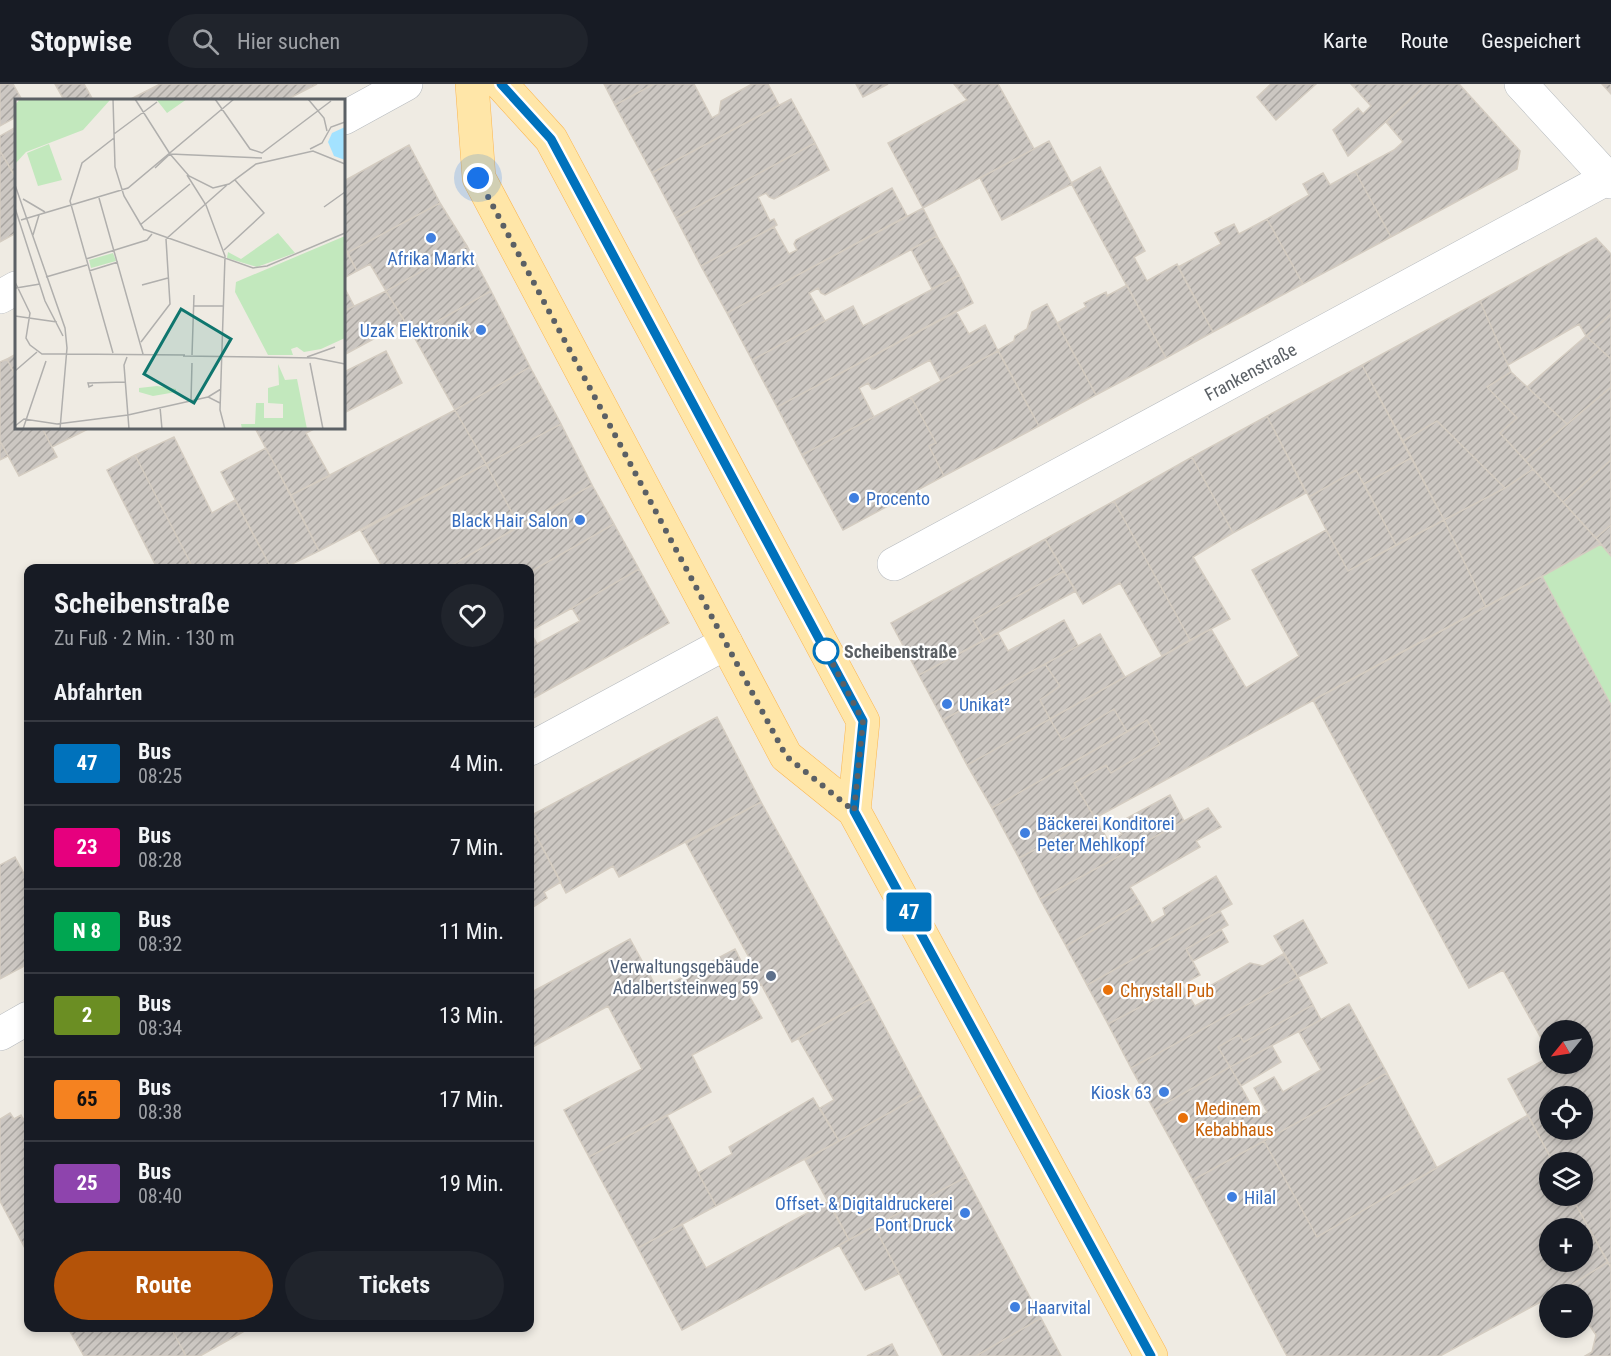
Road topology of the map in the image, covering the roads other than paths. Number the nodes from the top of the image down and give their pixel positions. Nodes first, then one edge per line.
1 (406, 84) edge
2 (472, 84) edge
3 (501, 84) edge
4 (1521, 84) edge
5 (345, 117) edge
6 (1609, 180) edge
7 (15, 289) edge
8 (0, 297) edge
9 (894, 564) dead end
10 (726, 643) junction
11 (534, 747) edge
12 (854, 811) junction
13 (24, 1020) edge
14 (0, 1034) edge
15 (1151, 1356) edge

1 - 5 street
2 - 10 main road
3 - 12 main road
4 - 6 street
6 - 9 street, Frankenstraße
7 - 8 street
10 - 11 street
10 - 12 main road
12 - 15 main road
13 - 14 street

